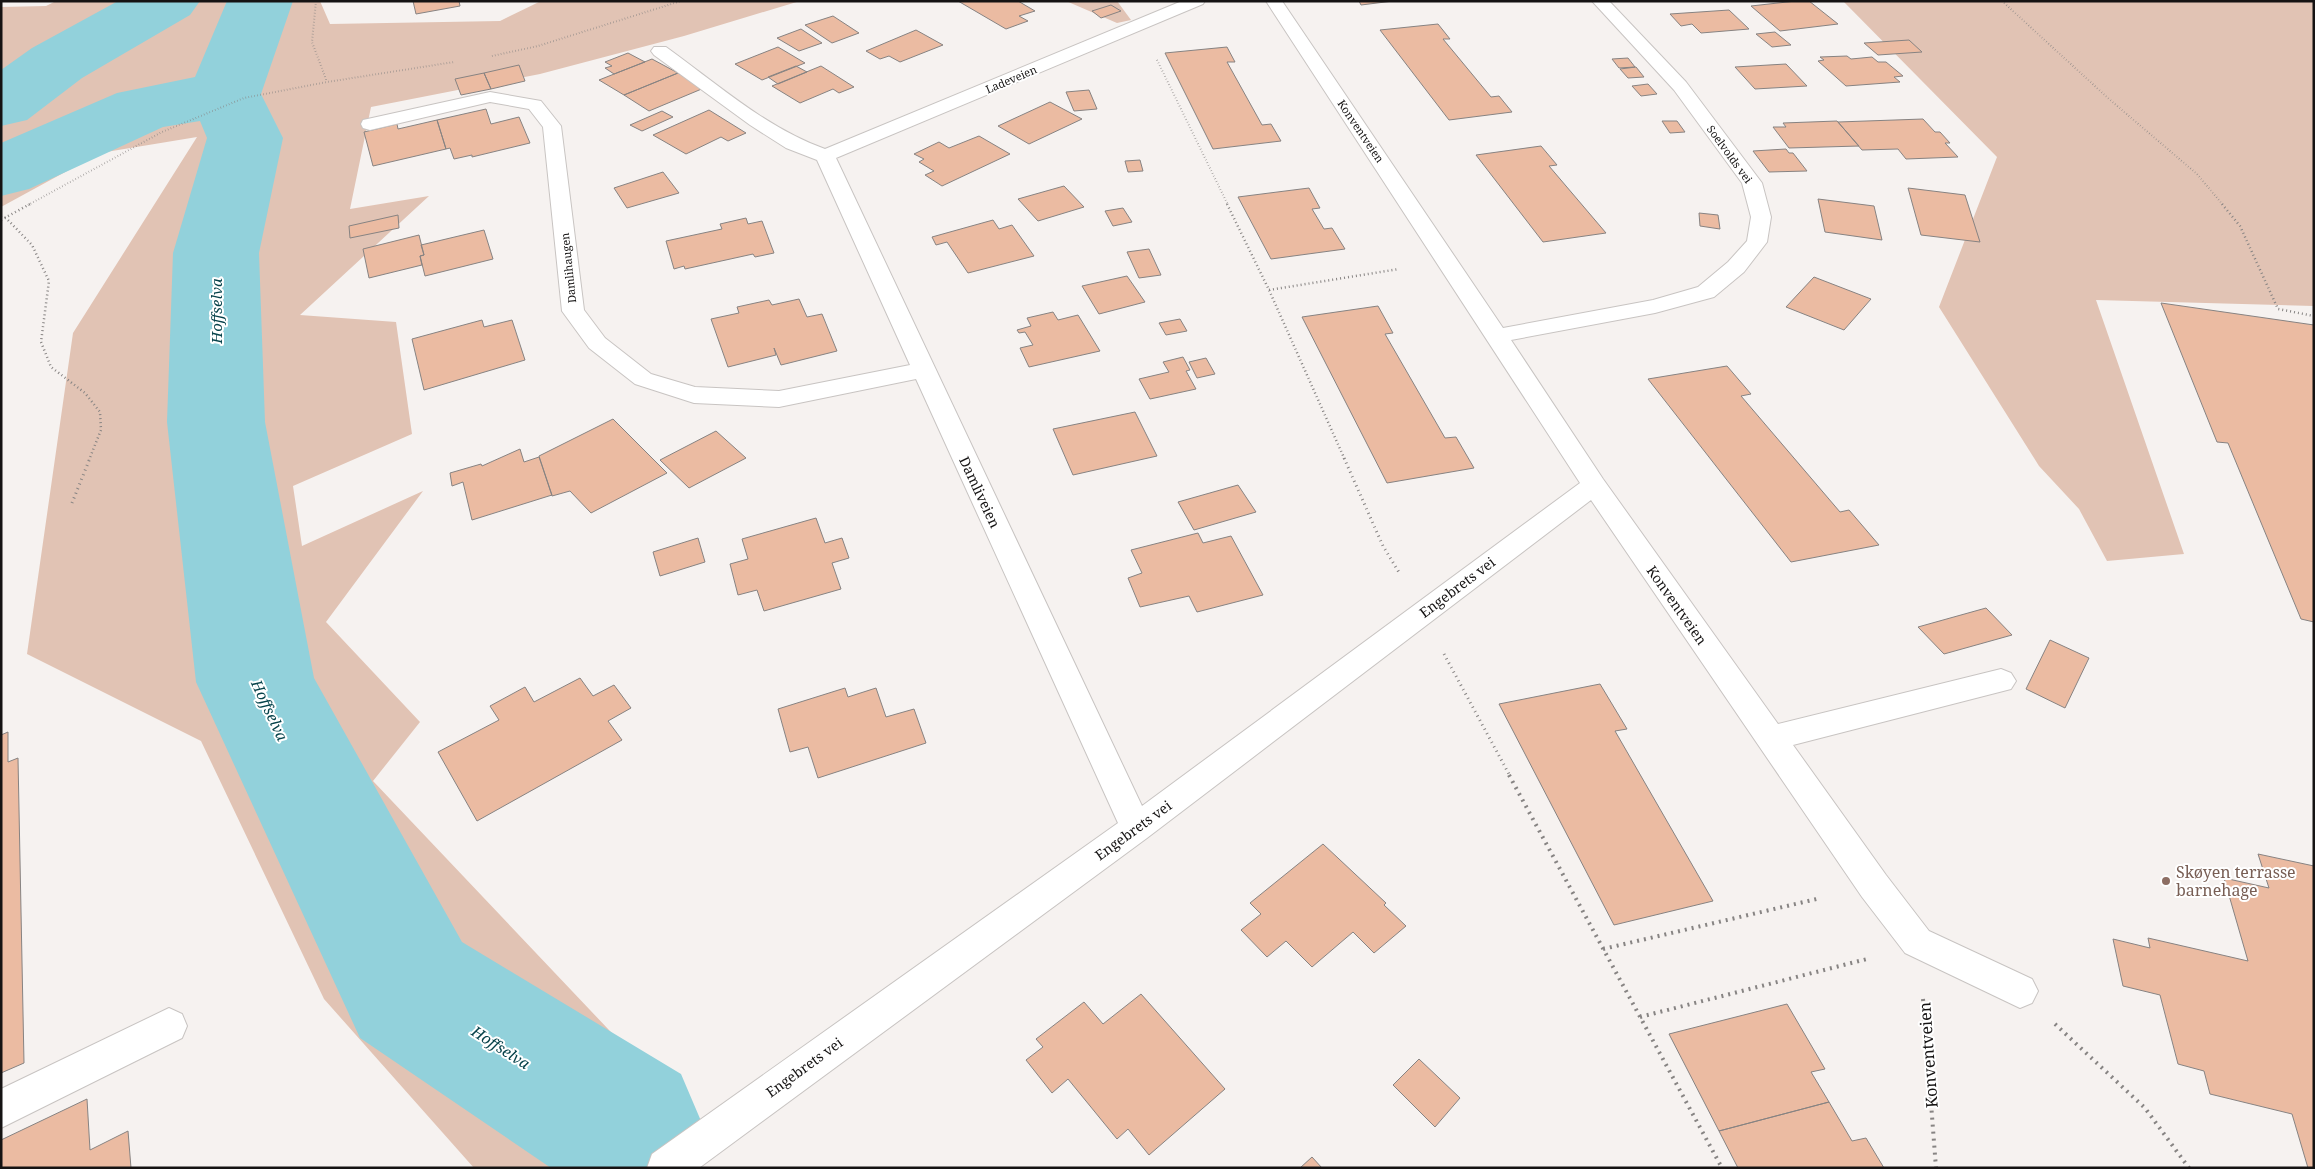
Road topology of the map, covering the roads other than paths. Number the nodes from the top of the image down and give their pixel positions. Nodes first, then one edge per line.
1 (1198, 1) edge
2 (1274, 1) edge
3 (1600, 1) edge
4 (660, 51) dead end
5 (370, 124) dead end
6 (825, 156) junction
7 (1497, 336) junction
8 (924, 370) junction
9 (1594, 486) junction
10 (2001, 681) dead end
11 (1770, 738) junction
12 (1136, 828) junction
13 (2020, 991) road end
14 (169, 1026) dead end
15 (1, 1109) edge
16 (666, 1168) edge

1 - 6 street, Ladeveien
2 - 7 street, Konventveien
3 - 7 street, Soelvolds vei
4 - 6 street
5 - 8 street, Damlihaugen
6 - 8 street, Damliveien
7 - 9 street, Konventveien
8 - 12 street, Damliveien
9 - 11 street, Konventveien
9 - 12 street, Engebrets vei
10 - 11 street
11 - 13 street, Konventveien
12 - 16 street, Engebrets vei
14 - 15 street

